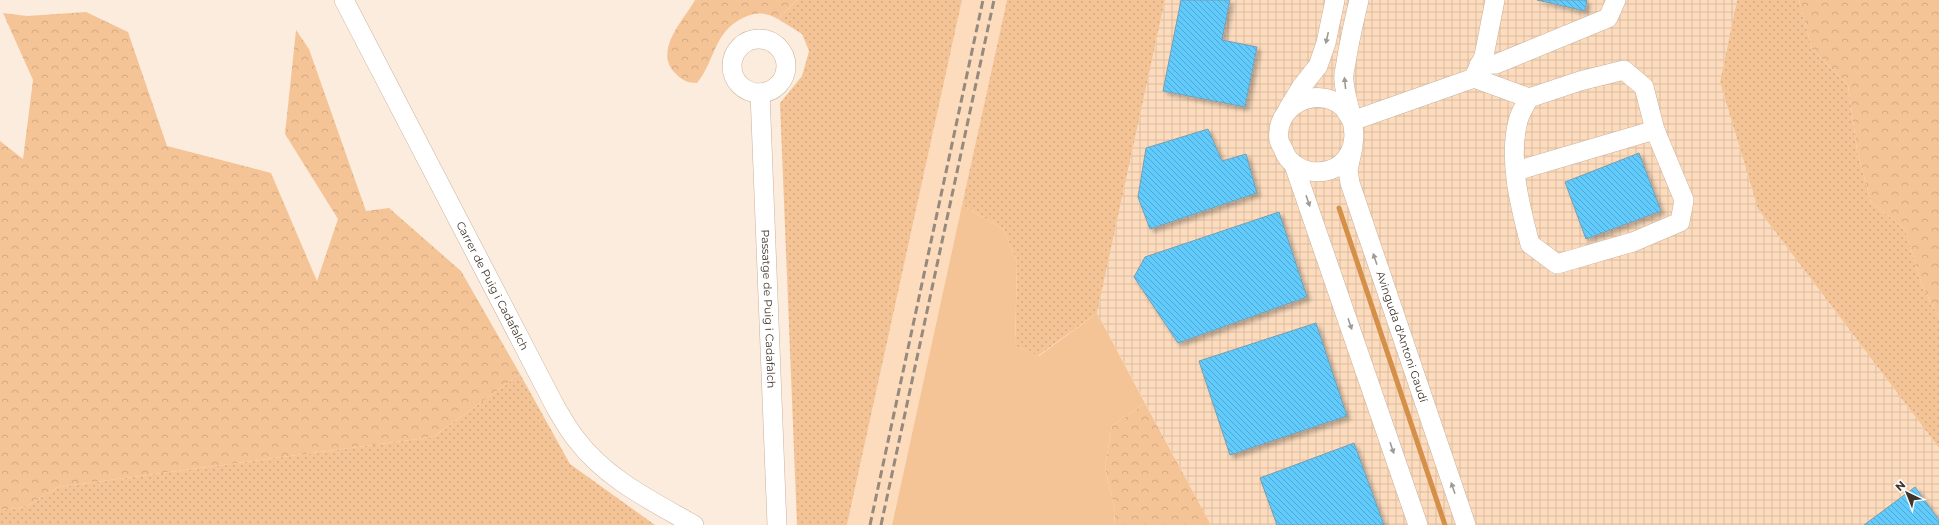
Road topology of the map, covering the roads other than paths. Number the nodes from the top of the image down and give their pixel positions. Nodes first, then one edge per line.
1 (344, 0) edge
2 (1335, 0) edge
3 (1359, 0) edge
4 (1495, 0) edge
5 (1616, 0) edge
6 (1477, 71) junction
7 (760, 93) dead end
8 (1529, 98) junction
9 (1285, 114) junction
10 (1352, 121) junction
11 (1655, 130) junction
12 (1353, 147) junction
13 (1294, 165) junction
14 (1516, 171) junction
15 (694, 525) edge
16 (777, 525) edge
17 (1418, 525) edge
18 (1466, 525) edge

1 - 15 street, Carrer de Puig i Cadafalch
2 -> 9 street
10 -> 3 street
4 - 6 street
5 - 6 street
6 - 8 street
6 - 10 street
7 - 16 street, Passatge de Puig i Cadafalch
8 - 11 street
8 - 14 street
9 - 10 street
9 - 13 street
10 - 12 street
11 - 14 street
11 - 14 street
12 - 13 street
18 -> 12 street, Avinguda d'Antoni Gaudí
13 -> 17 street

